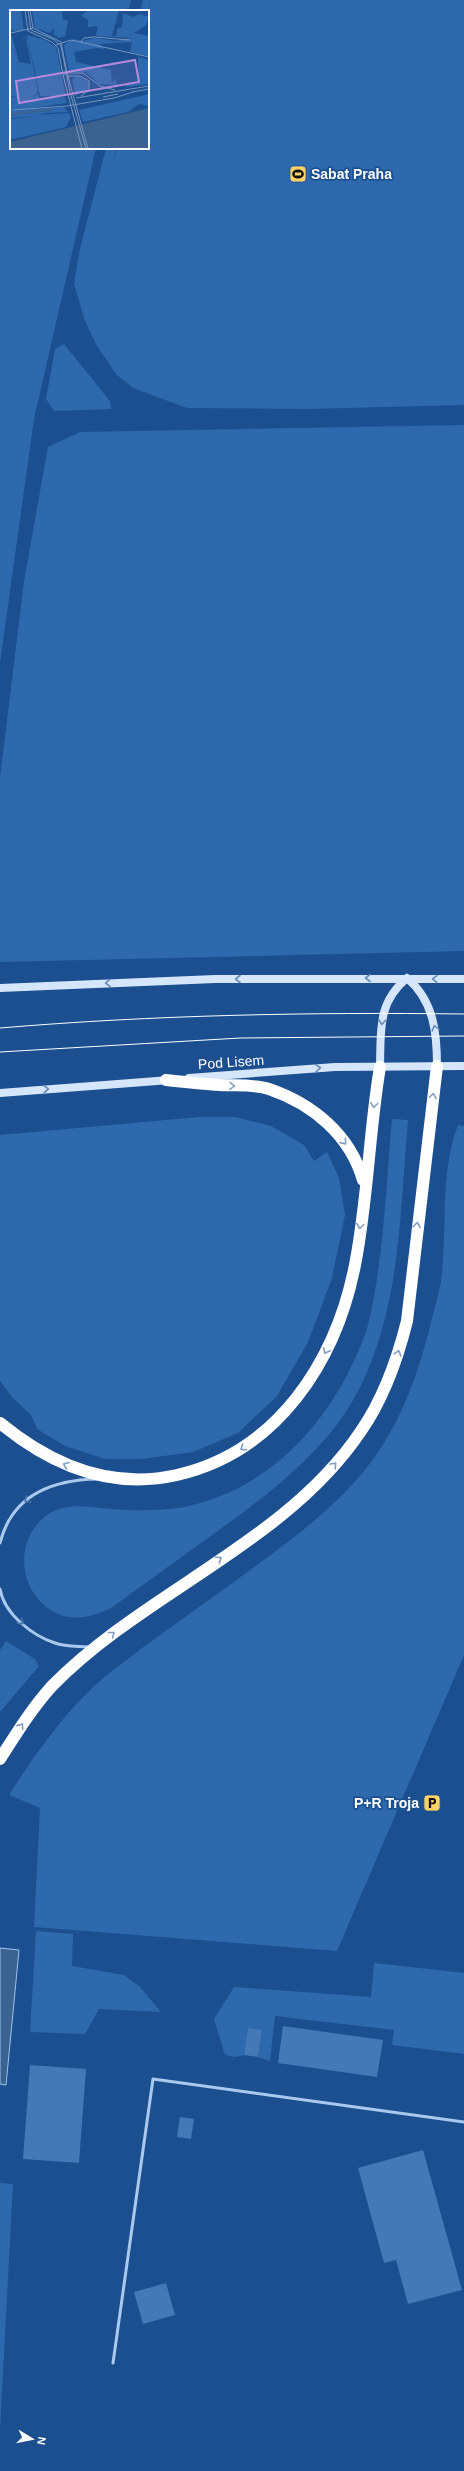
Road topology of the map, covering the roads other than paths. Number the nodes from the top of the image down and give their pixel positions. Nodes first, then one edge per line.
1 (407, 978) junction
2 (464, 979) edge
3 (0, 988) edge
4 (438, 1066) junction
5 (464, 1066) edge
6 (380, 1067) junction
7 (166, 1080) junction
8 (0, 1093) edge
9 (366, 1188) junction
10 (0, 1423) edge
11 (116, 1479) junction
12 (0, 1543) edge
13 (0, 1590) edge
14 (94, 1648) junction
15 (0, 1759) edge
16 (464, 2122) edge
17 (113, 2363) dead end

2 -> 1 main road
1 -> 3 main road
4 -> 1 main road
1 -> 6 main road
4 - 5 main road, Pod Lisem
4 - 6 main road, Pod Lisem
14 -> 4 highway
7 -> 6 main road, Pod Lisem
6 -> 9 highway
8 -> 7 main road, Pod Lisem
7 -> 9 highway
9 -> 11 highway
11 -> 10 highway
11 -> 12 lane
13 -> 14 lane
15 -> 14 highway
16 - 17 lane

